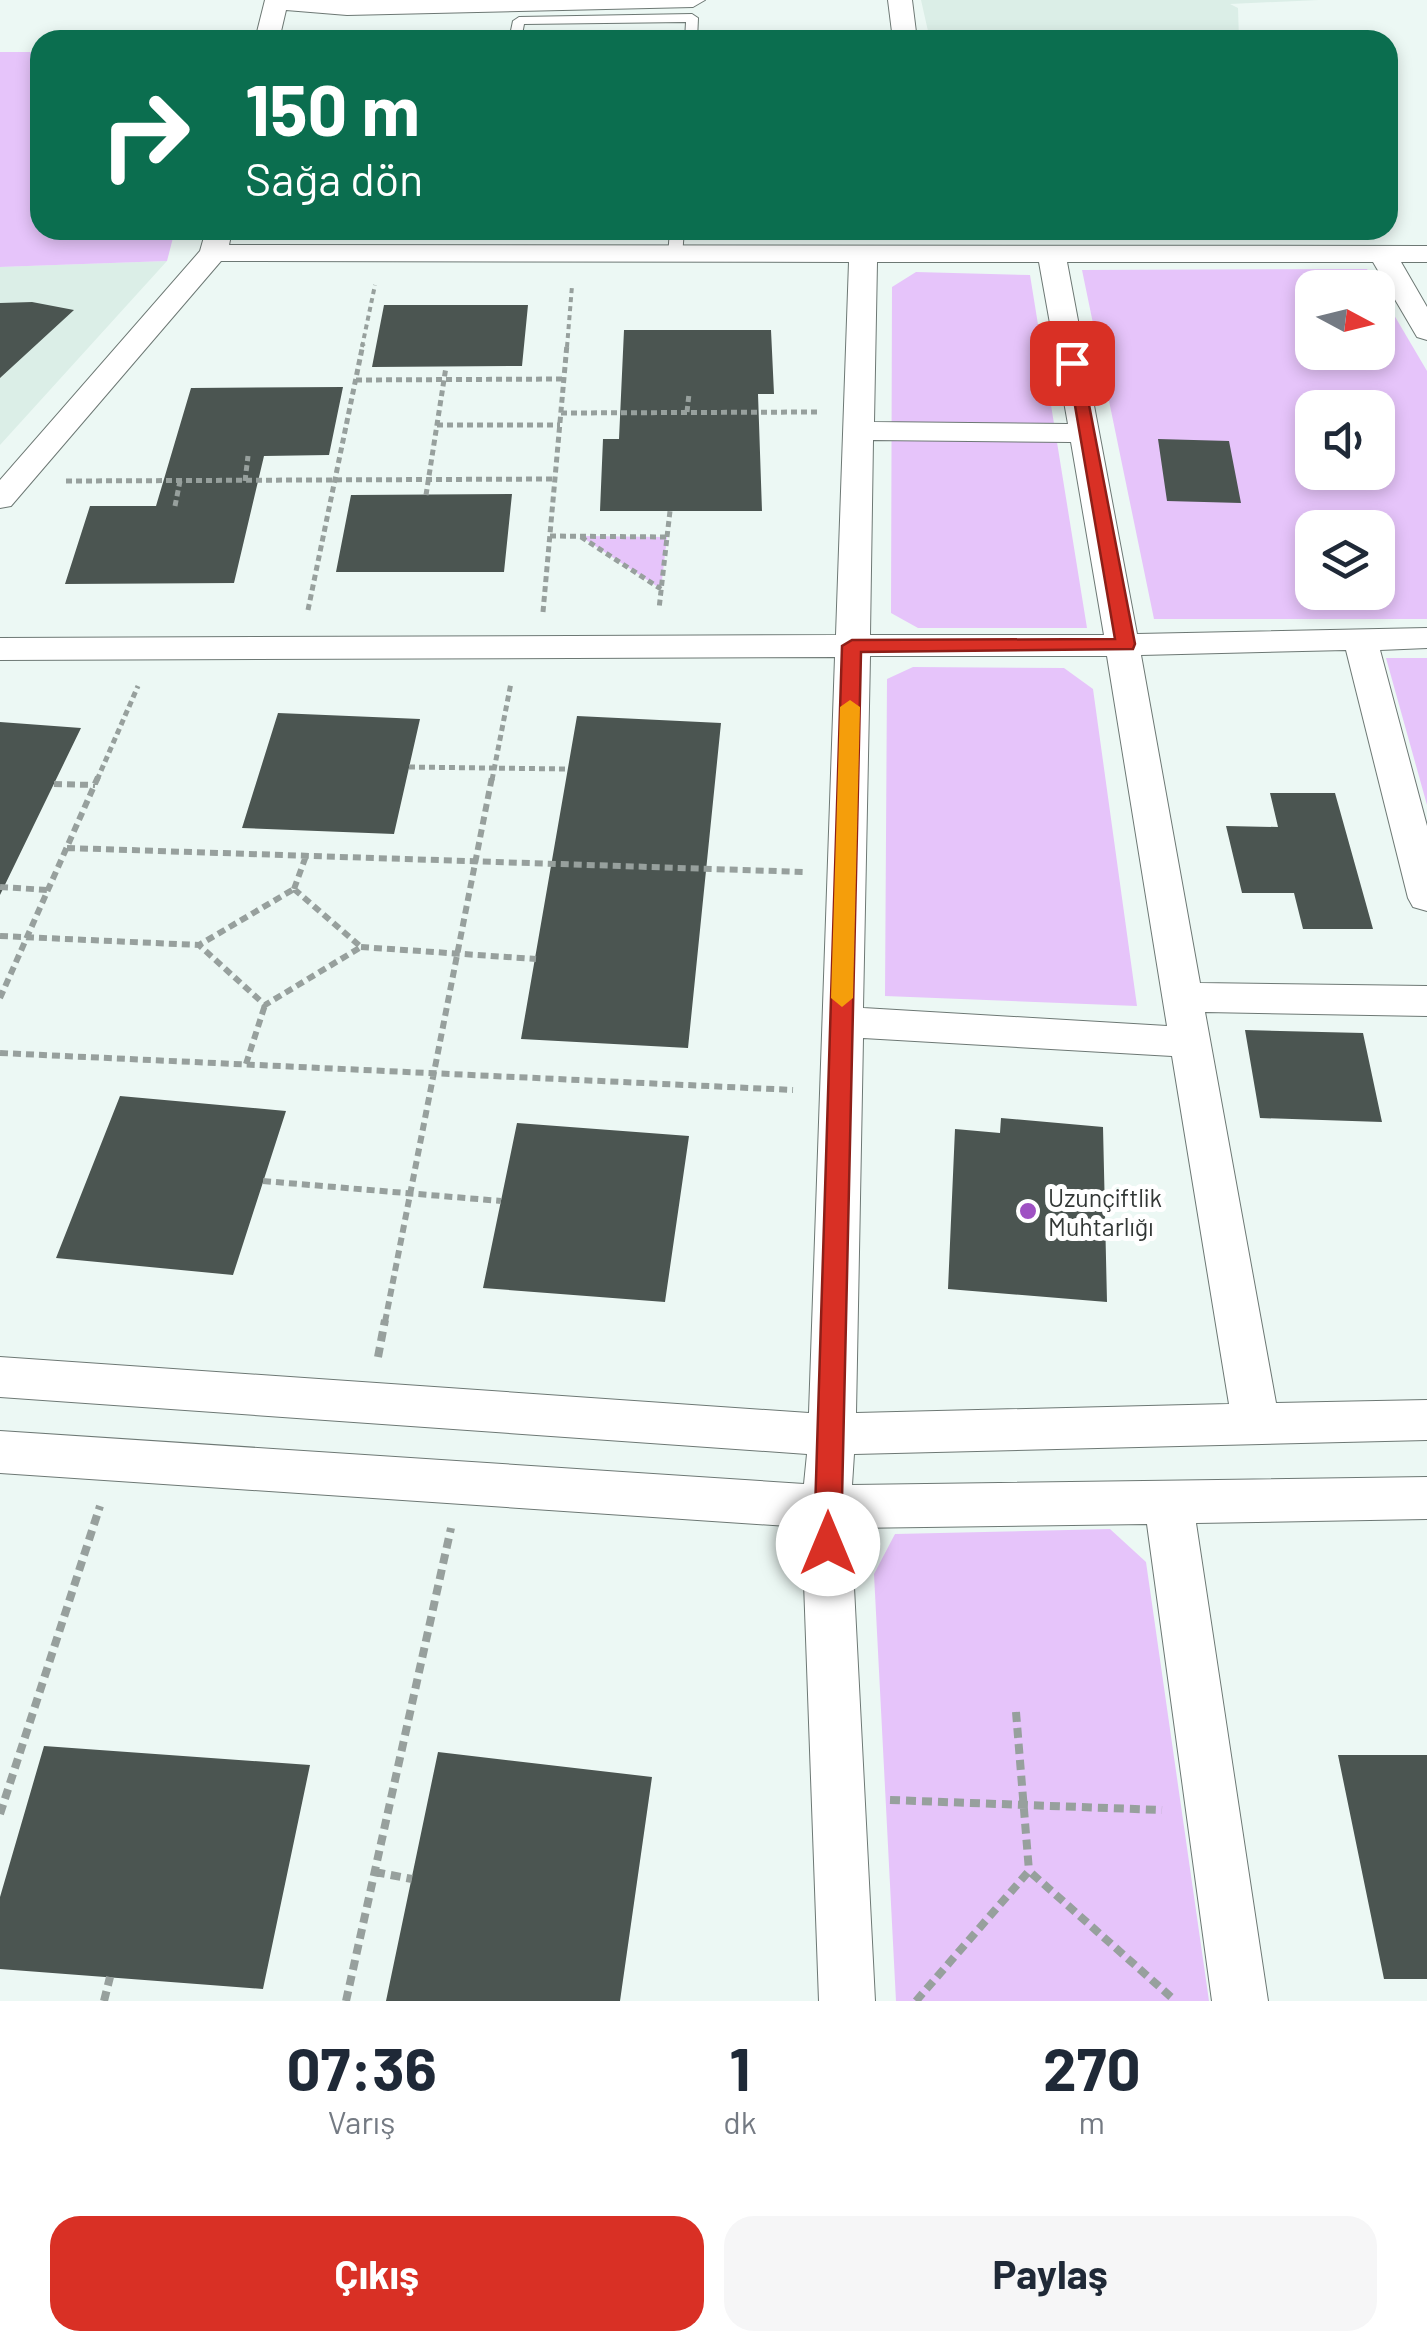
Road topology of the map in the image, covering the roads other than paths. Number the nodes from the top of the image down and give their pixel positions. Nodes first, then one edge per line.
1 (280, 0) edge
2 (693, 0) edge
3 (900, 0) edge
4 (270, 30) edge
5 (517, 30) edge
6 (691, 30) edge
7 (904, 30) edge
8 (216, 242) edge
9 (676, 243) edge
10 (931, 243) edge
11 (1427, 254) edge
12 (1383, 255) junction
13 (863, 256) junction
14 (1052, 256) junction
15 (1427, 331) edge
16 (858, 422) junction
17 (1086, 434) junction
18 (8, 490) edge
19 (1360, 638) junction
20 (1427, 638) edge
21 (1126, 644) junction
22 (852, 646) junction
23 (0, 649) edge
24 (1427, 898) edge
25 (1180, 998) junction
26 (1427, 1000) edge
27 (841, 1022) junction
28 (1188, 1042) junction
29 (0, 1377) edge
30 (1427, 1420) edge
31 (1256, 1424) junction
32 (832, 1434) junction
33 (0, 1452) edge
34 (1427, 1498) edge
35 (1170, 1504) junction
36 (826, 1507) junction
37 (847, 2001) edge
38 (1240, 2001) edge

1 - 2 street
1 - 4 street
3 - 7 street
5 - 6 lane
8 - 9 street
8 - 18 street
9 - 13 street
10 - 13 street
10 - 14 street
11 - 12 street
12 - 14 street
12 - 15 street
13 - 16 street
14 - 17 street
16 - 17 street
16 - 22 street
17 - 21 street
19 - 20 street
19 - 21 street
19 - 24 street
21 - 22 street
21 - 25 street
22 - 23 street
22 - 27 street
25 - 26 street
25 - 28 street
27 - 28 street
27 - 32 street
28 - 31 street
29 - 32 street
30 - 31 street
31 - 32 street
32 - 36 street
33 - 36 street
34 - 35 street
35 - 36 street
35 - 38 street
36 - 37 street

